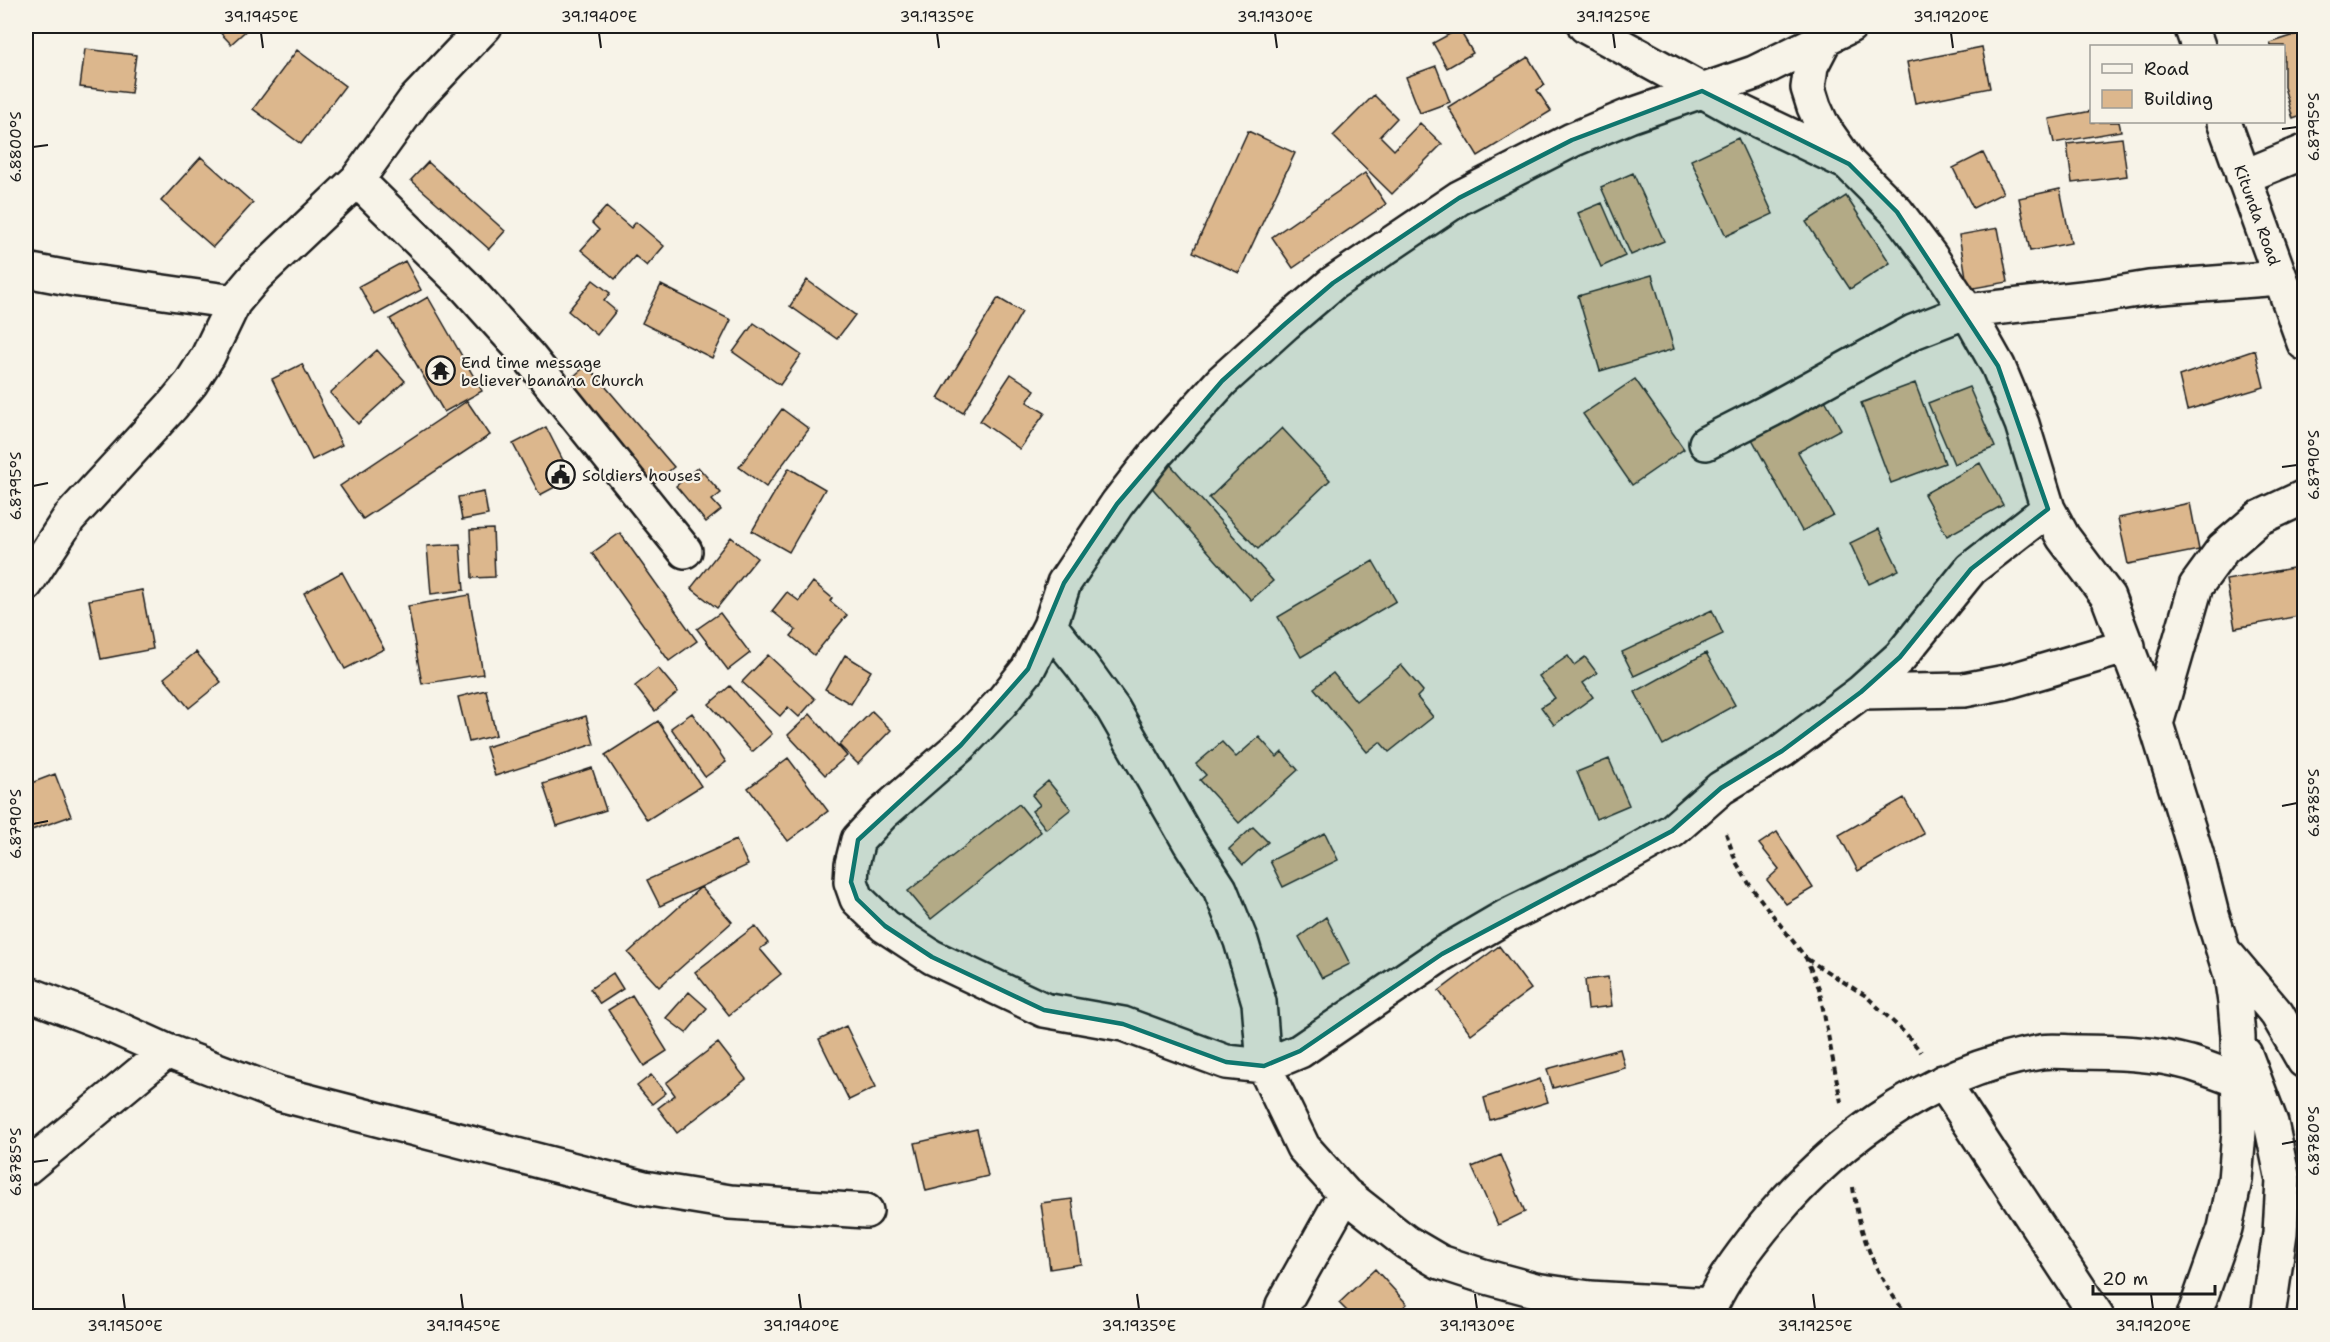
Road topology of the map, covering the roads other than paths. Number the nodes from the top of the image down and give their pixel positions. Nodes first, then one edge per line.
1 (485, 26) edge
2 (1585, 26) edge
3 (2191, 26) edge
4 (1838, 32) edge
5 (2198, 45) edge
6 (1702, 91) junction
7 (2224, 123) edge
8 (2304, 152) edge
9 (1849, 164) junction
10 (2243, 177) junction
11 (357, 180) junction
12 (26, 270) edge
13 (2280, 278) junction
14 (234, 302) junction
15 (1966, 311) junction
16 (2304, 342) edge
17 (1706, 443) dead end
18 (2304, 497) edge
19 (2048, 509) junction
20 (685, 551) dead end
21 (26, 584) edge
22 (1050, 626) junction
23 (2128, 646) junction
24 (1861, 692) junction
25 (2156, 724) junction
26 (2223, 950) junction
27 (26, 993) edge
28 (2238, 1036) junction
29 (167, 1051) junction
30 (2304, 1061) edge
31 (1264, 1066) junction
32 (2237, 1080) junction
33 (1943, 1082) junction
34 (26, 1168) edge
35 (1345, 1194) junction
36 (866, 1210) dead end
37 (1709, 1311) edge
38 (1280, 1317) edge
39 (2097, 1317) edge
40 (2194, 1317) edge
41 (2268, 1317) edge

1 - 11 street
2 - 6 street
3 - 5 street
4 - 6 street
4 - 9 street
6 - 9 street
6 - 22 street
7 - 10 street, Kitunda Road
8 - 10 street
9 - 15 street
10 - 13 street, Kitunda Road
11 - 14 street
11 - 20 street
12 - 14 street
13 - 15 street
13 - 16 street, Kitunda Road
14 - 21 street
15 - 17 street
15 - 19 street
18 - 25 street
19 - 23 street
19 - 24 street
22 - 31 street
22 - 31 street
23 - 24 street
23 - 25 street
24 - 31 street
25 - 26 street
26 - 28 street
26 - 30 street
27 - 29 street
28 - 32 street
28 - 41 street
29 - 34 street
29 - 36 street
31 - 35 street
32 - 33 street
32 - 40 street
33 - 37 street
33 - 39 street
35 - 37 street
35 - 38 street

